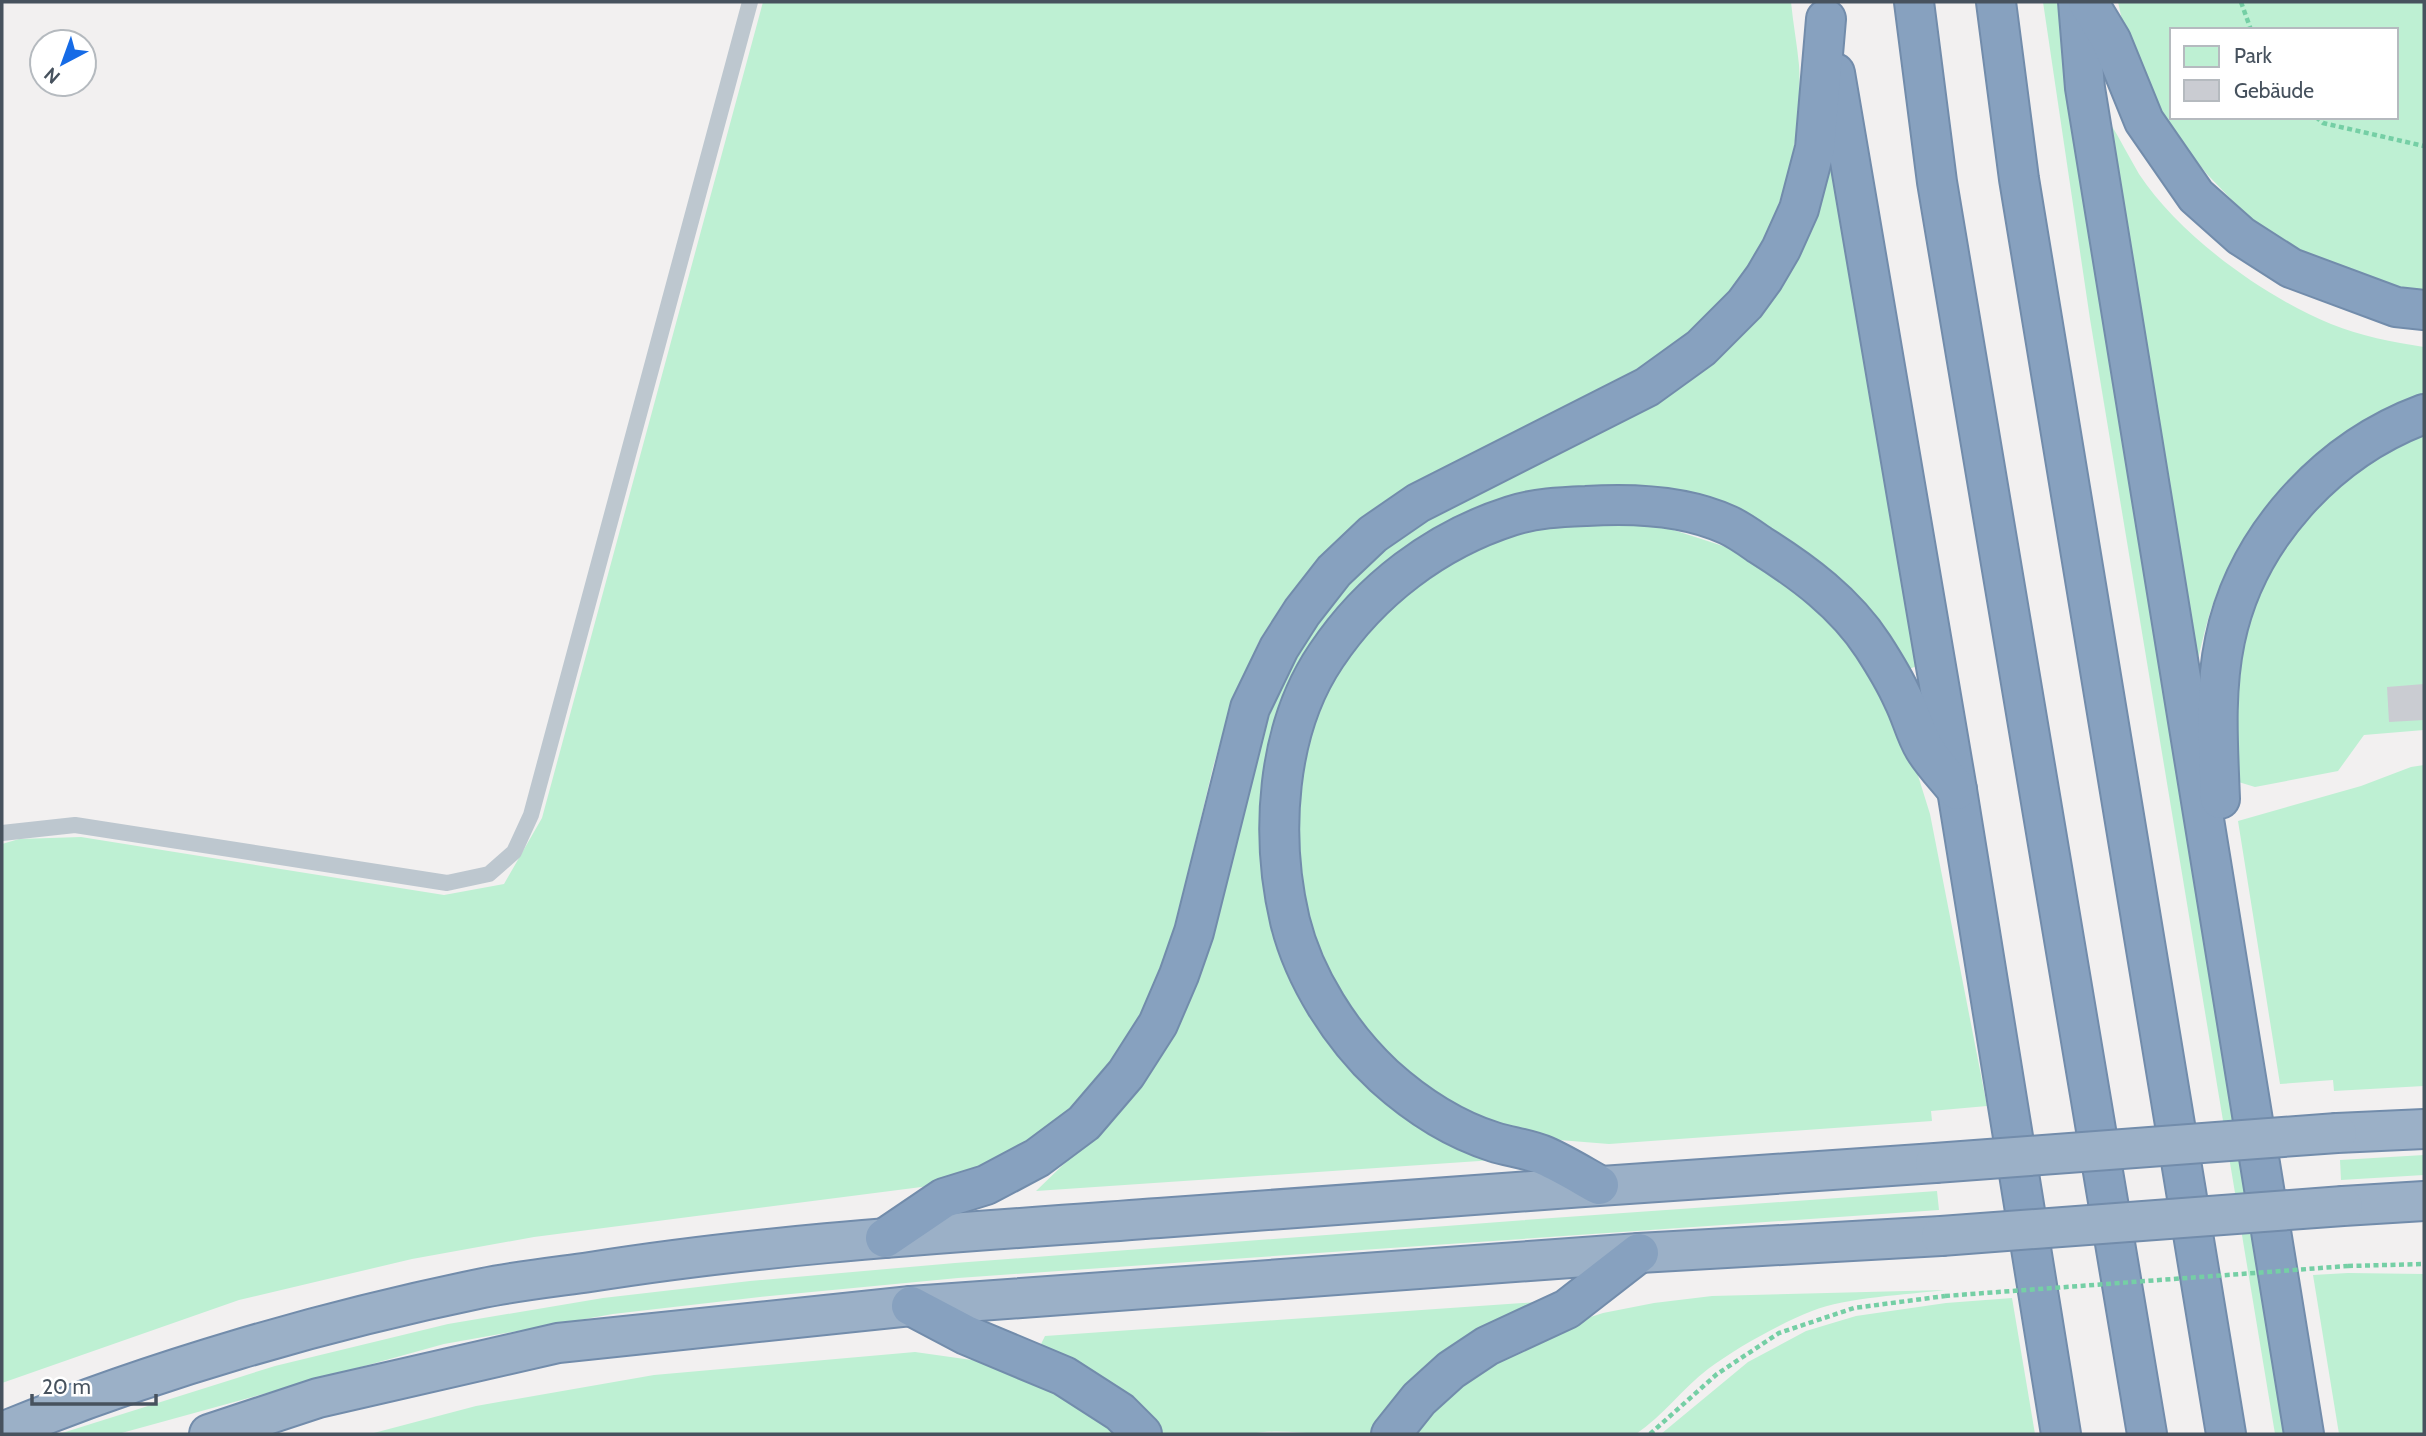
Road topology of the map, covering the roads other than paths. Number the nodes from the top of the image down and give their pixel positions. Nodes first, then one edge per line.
1 (750, 2) edge
2 (1913, 2) edge
3 (1996, 2) edge
4 (2078, 2) edge
5 (2088, 2) edge
6 (1825, 10) edge
7 (2424, 310) edge
8 (2424, 414) edge
9 (1957, 790) junction
10 (2, 833) edge
11 (2208, 852) junction
12 (2424, 1129) edge
13 (1598, 1185) junction
14 (2424, 1201) edge
15 (885, 1238) junction
16 (1639, 1254) junction
17 (911, 1306) junction
18 (2, 1432) edge
19 (209, 1434) edge
20 (1142, 1434) edge
21 (1391, 1434) edge
22 (2061, 1434) edge
23 (2147, 1434) edge
24 (2226, 1434) edge
25 (2304, 1434) edge

1 - 10 lane
2 - 23 highway
3 - 24 highway
4 - 11 highway
5 - 7 highway
6 - 9 highway
6 - 15 highway
8 - 11 highway
9 - 13 highway
9 - 22 highway
11 - 25 highway
12 - 13 highway, bridge
13 - 15 highway
14 - 16 highway, bridge
15 - 18 highway
16 - 17 highway
16 - 21 highway
17 - 19 highway
17 - 20 highway

